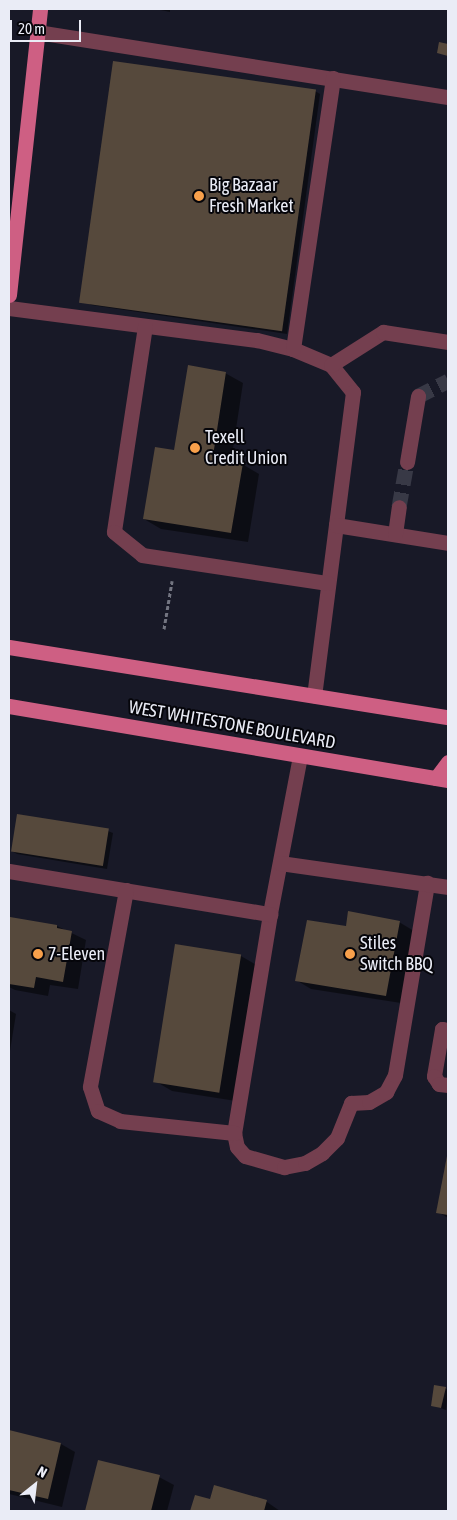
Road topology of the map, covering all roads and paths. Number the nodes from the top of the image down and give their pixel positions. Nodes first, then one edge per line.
1 (40, 9) edge
2 (37, 32) junction
3 (333, 78) junction
4 (448, 97) edge
5 (9, 295) edge
6 (9, 308) edge
7 (146, 326) junction
8 (448, 342) edge
9 (293, 349) junction
10 (331, 365) junction
11 (418, 396) dead end
12 (407, 462) tunnel mouth
13 (399, 508) tunnel mouth
14 (336, 525) junction
15 (396, 534) junction
16 (448, 543) edge
17 (172, 581) dead end
18 (328, 583) junction
19 (164, 629) dead end
20 (9, 647) edge
21 (314, 696) junction
22 (9, 706) edge
23 (448, 717) edge
24 (300, 756) junction
25 (448, 762) edge
26 (442, 779) edge
27 (280, 863) junction
28 (9, 871) edge
29 (427, 883) junction
30 (448, 887) edge
31 (126, 890) junction
32 (270, 914) junction
33 (448, 1030) edge
34 (448, 1085) edge
35 (234, 1133) junction

1 - 2 main road
2 - 3 lane
2 - 5 main road
3 - 4 lane
3 - 9 lane
6 - 7 lane
7 - 9 lane
7 - 18 lane
8 - 10 lane
9 - 10 lane
10 - 14 lane
11 - 12 lane
13 - 15 lane
14 - 15 lane
14 - 18 lane
15 - 16 lane
17 - 19 path
18 - 21 lane
20 - 21 main road
21 - 23 main road
22 - 24 main road, WEST WHITESTONE BOULEVARD
24 - 26 main road, WEST WHITESTONE BOULEVARD
24 - 27 lane
25 - 26 main road
27 - 29 lane
27 - 32 lane
28 - 31 lane
29 - 30 lane
29 - 35 lane
31 - 32 lane
31 - 35 lane
32 - 35 lane
33 - 34 lane

